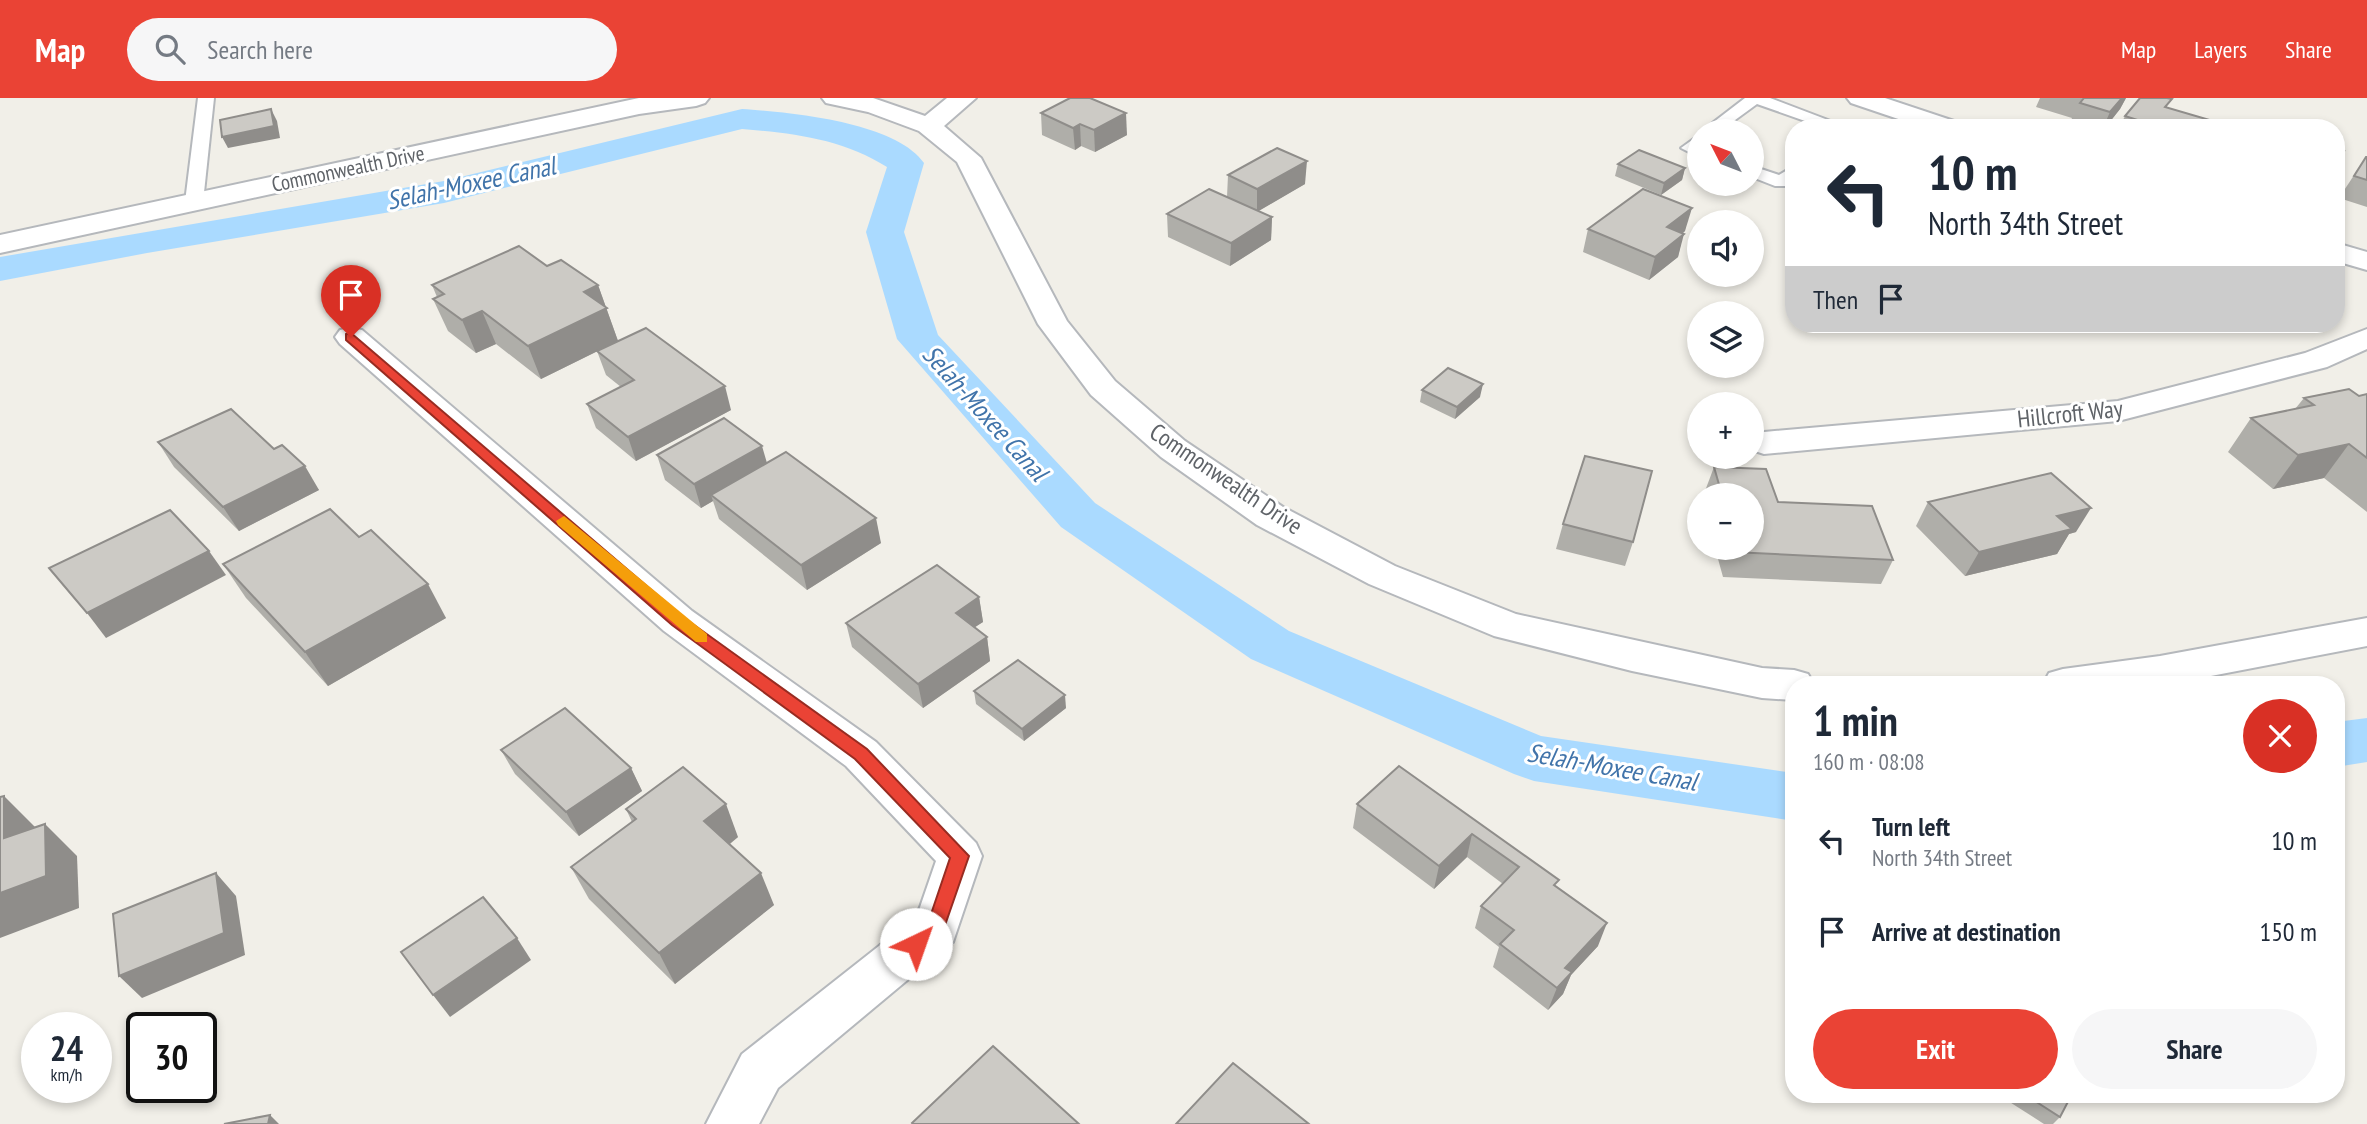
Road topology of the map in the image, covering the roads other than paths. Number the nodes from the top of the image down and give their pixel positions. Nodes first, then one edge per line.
1 (206, 98) edge
2 (696, 98) edge
3 (835, 98) edge
4 (963, 98) edge
5 (1755, 98) edge
6 (1860, 98) edge
7 (1942, 98) edge
8 (1919, 117) junction
9 (1726, 119) edge
10 (1815, 119) edge
11 (1925, 119) edge
12 (928, 126) junction
13 (1764, 176) edge
14 (1785, 179) edge
15 (194, 202) junction
16 (0, 244) edge
17 (2345, 254) edge
18 (2367, 261) edge
19 (351, 337) dead end
20 (2367, 338) edge
21 (1765, 443) dead end
22 (2367, 632) edge
23 (2123, 676) edge
24 (1785, 684) edge
25 (732, 1124) edge

1 - 15 lane
2 - 15 street, Commonwealth Drive
3 - 12 street, Commonwealth Drive
4 - 12 street
5 - 9 lane
5 - 10 lane
6 - 8 street
7 - 8 street
8 - 11 street
12 - 24 street, Commonwealth Drive
13 - 14 lane
15 - 16 street, Commonwealth Drive
17 - 18 street
19 - 25 street
20 - 21 street, Hillcroft Way
22 - 23 street

